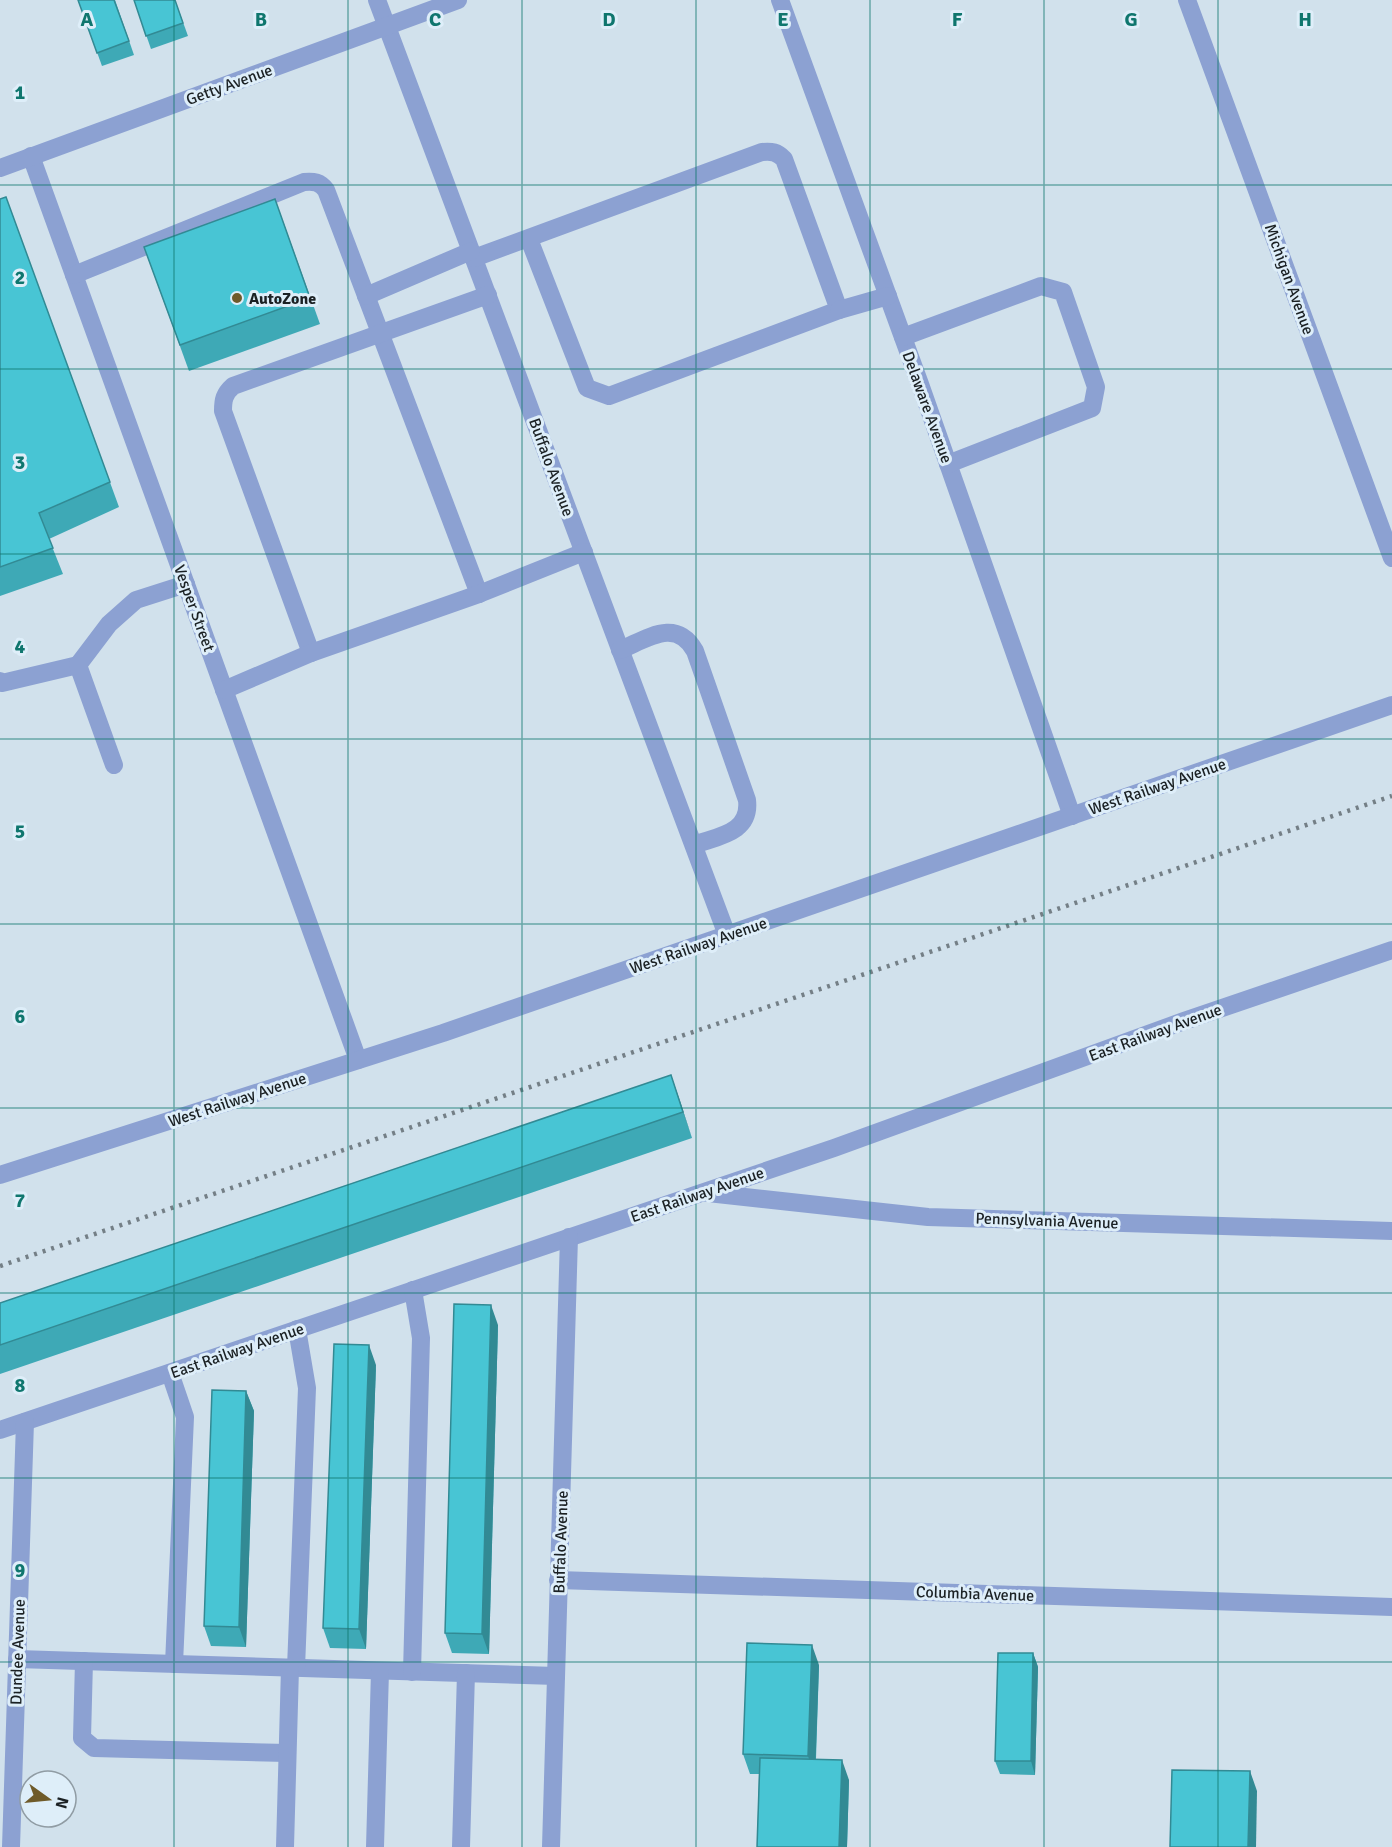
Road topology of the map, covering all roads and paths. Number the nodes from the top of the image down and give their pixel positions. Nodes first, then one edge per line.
1 (377, 0) edge
2 (458, 0) edge
3 (780, 0) edge
4 (1187, 0) edge
5 (387, 26) junction
6 (31, 156) junction
7 (0, 168) edge
8 (529, 238) junction
9 (472, 255) junction
10 (74, 275) junction
11 (488, 295) junction
12 (366, 296) junction
13 (888, 296) junction
14 (839, 310) junction
15 (380, 334) junction
16 (903, 337) junction
17 (948, 464) junction
18 (584, 552) junction
19 (1392, 558) edge
20 (186, 584) junction
21 (480, 594) junction
22 (620, 650) junction
23 (311, 653) junction
24 (78, 665) junction
25 (0, 681) edge
26 (224, 690) junction
27 (1392, 705) edge
28 (114, 765) dead end
29 (1072, 816) junction
30 (694, 845) junction
31 (727, 935) junction
32 (1392, 950) edge
33 (358, 1060) junction
34 (0, 1175) edge
35 (704, 1192) junction
36 (1392, 1231) edge
37 (569, 1238) junction
38 (413, 1290) junction
39 (297, 1329) junction
40 (170, 1373) junction
41 (25, 1422) junction
42 (0, 1430) edge
43 (558, 1580) junction
44 (1392, 1607) edge
45 (17, 1659) junction
46 (84, 1661) junction
47 (174, 1664) junction
48 (293, 1668) junction
49 (380, 1671) junction
50 (412, 1672) junction
51 (466, 1673) junction
52 (556, 1676) junction
53 (287, 1753) junction
54 (11, 1847) edge
55 (285, 1847) edge
56 (375, 1847) edge
57 (461, 1847) edge
58 (551, 1847) edge

1 - 5 street, Buffalo Avenue
2 - 5 street, Getty Avenue
3 - 13 street, Delaware Avenue
4 - 19 street, Michigan Avenue
5 - 6 street, Getty Avenue
5 - 9 street, Buffalo Avenue
6 - 7 street, Getty Avenue
6 - 10 street, Vesper Street
8 - 9 street
8 - 14 street
8 - 14 street
9 - 11 street, Buffalo Avenue
9 - 12 street
10 - 12 street
10 - 20 street, Vesper Street
11 - 15 street
11 - 18 street, Buffalo Avenue
12 - 15 street
13 - 14 street
13 - 16 street, Delaware Avenue
15 - 21 street
15 - 23 street
16 - 17 street, Delaware Avenue
16 - 17 street
17 - 29 street, Delaware Avenue
18 - 21 street
18 - 22 street, Buffalo Avenue
20 - 24 street
20 - 26 street, Vesper Street
21 - 23 street
22 - 30 street, Buffalo Avenue
22 - 30 street
23 - 26 street
24 - 25 street
24 - 28 street
26 - 33 street, Vesper Street
27 - 29 street, West Railway Avenue
29 - 31 street, West Railway Avenue
30 - 31 street, Buffalo Avenue
31 - 33 street, West Railway Avenue
32 - 35 street, East Railway Avenue
33 - 34 street, West Railway Avenue
35 - 36 street, Pennsylvania Avenue
35 - 37 street, East Railway Avenue
37 - 38 street, East Railway Avenue
37 - 43 street, Buffalo Avenue
38 - 39 street, East Railway Avenue
38 - 50 street
39 - 40 street, East Railway Avenue
39 - 48 street
40 - 41 street, East Railway Avenue
40 - 47 street
41 - 42 street, East Railway Avenue
41 - 45 street, Dundee Avenue
43 - 44 street, Columbia Avenue
43 - 52 street, Buffalo Avenue
45 - 46 street
45 - 54 street, Dundee Avenue
46 - 47 street
46 - 53 street
47 - 48 street
48 - 49 street
48 - 53 street
49 - 50 street
49 - 56 street
50 - 51 street
51 - 52 street
51 - 57 street
52 - 58 street, Buffalo Avenue
53 - 55 street

